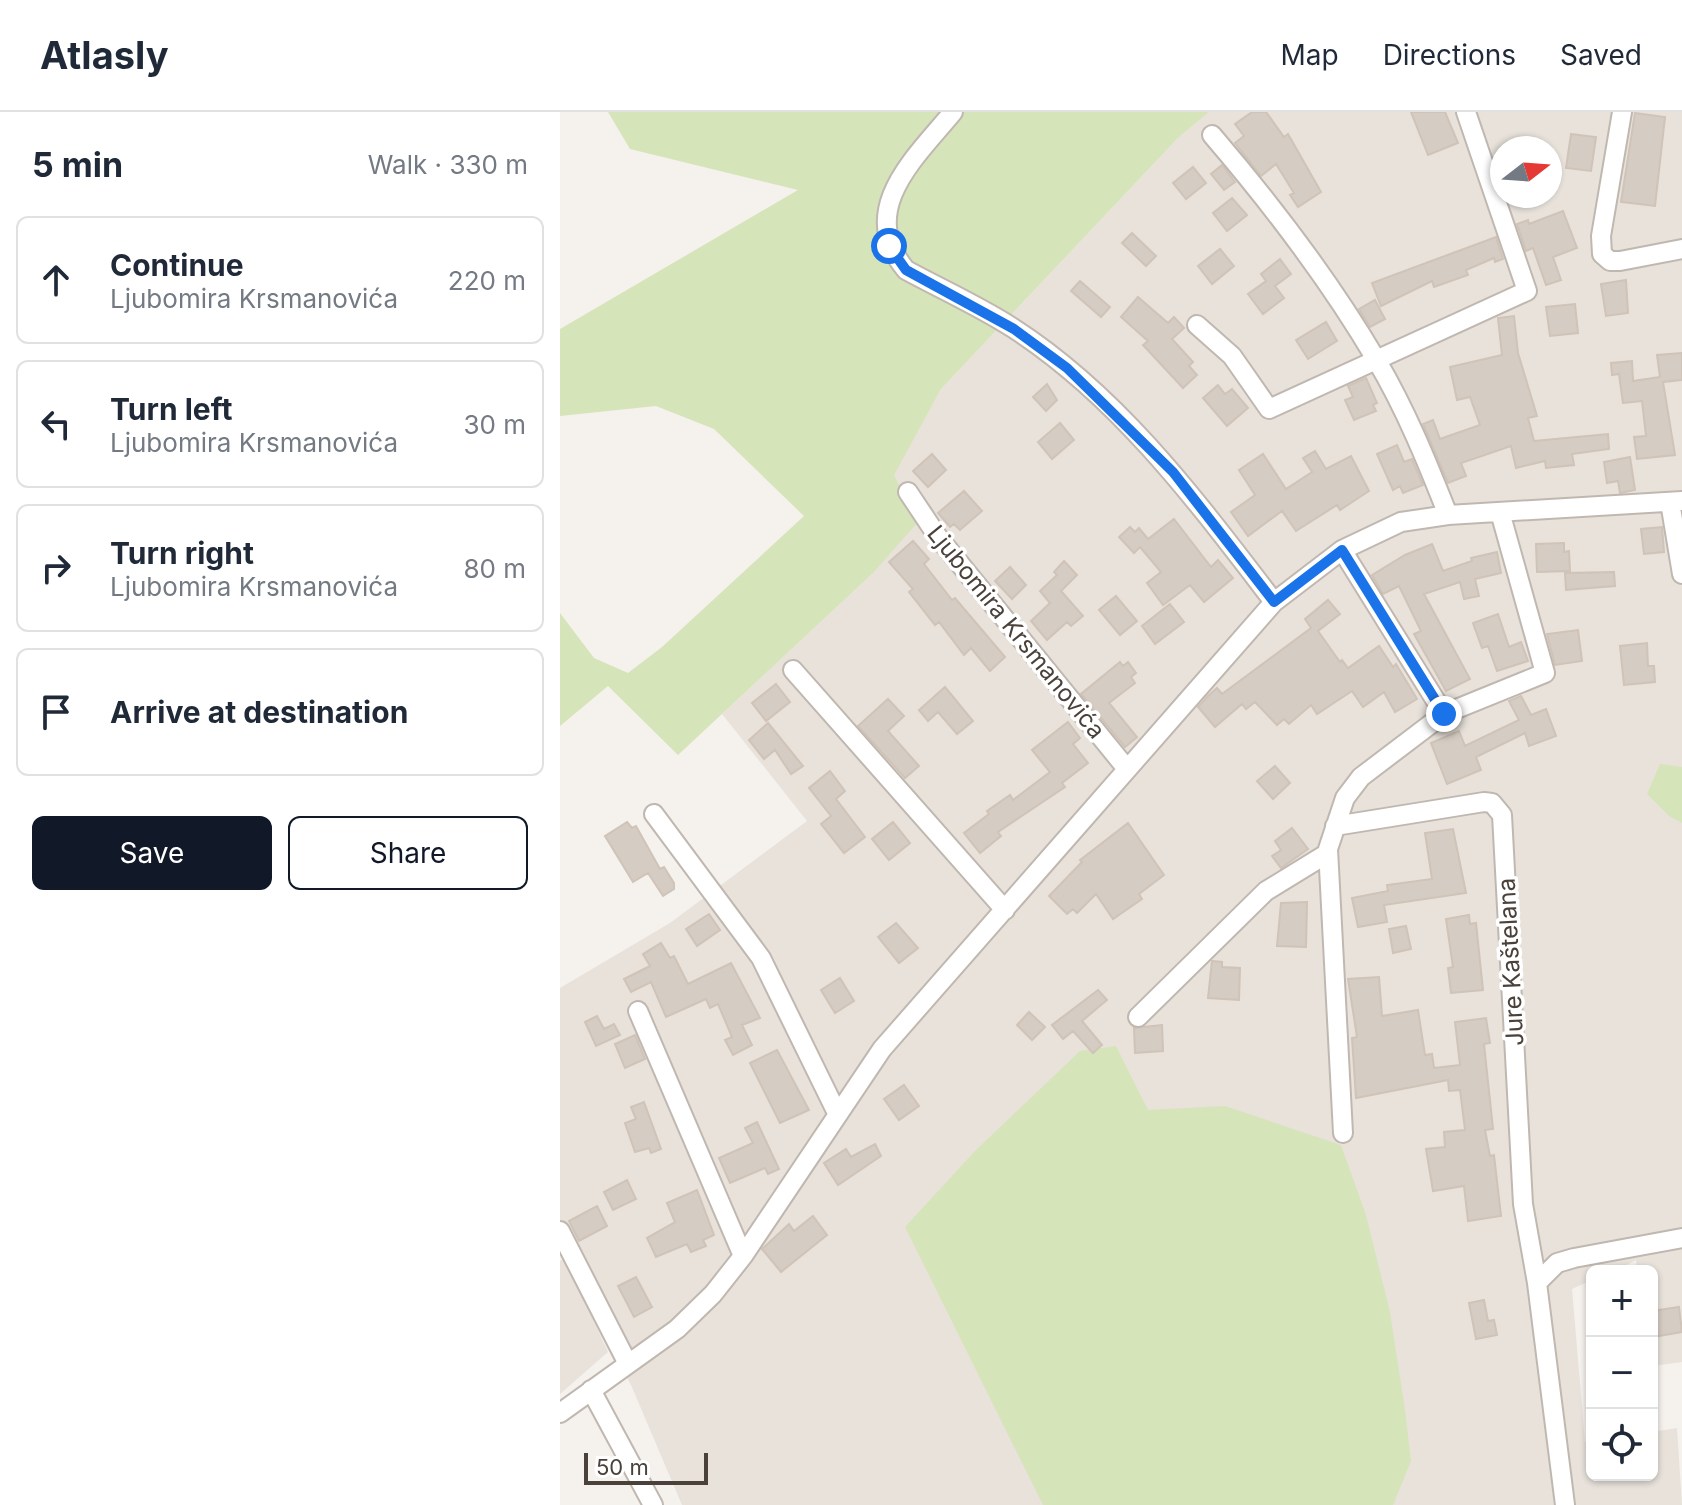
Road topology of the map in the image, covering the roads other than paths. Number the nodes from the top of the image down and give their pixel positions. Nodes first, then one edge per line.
1 (953, 112) edge
2 (1466, 112) edge
3 (1622, 112) edge
4 (1212, 135) dead end
5 (1682, 249) edge
6 (1197, 325) dead end
7 (1376, 359) junction
8 (908, 492) dead end
9 (1676, 502) edge
10 (1500, 512) junction
11 (1448, 515) junction
12 (1342, 550) junction
13 (1682, 574) edge
14 (1274, 602) junction
15 (793, 670) dead end
16 (1444, 714) junction
17 (1127, 769) junction
18 (654, 814) dead end
19 (1335, 826) junction
20 (1328, 853) junction
21 (1005, 910) junction
22 (638, 1011) dead end
23 (1138, 1017) dead end
24 (837, 1113) junction
25 (1343, 1133) dead end
26 (560, 1231) edge
27 (1682, 1238) edge
28 (1531, 1251) junction
29 (743, 1256) junction
30 (1557, 1263) junction
31 (1537, 1283) junction
32 (628, 1364) junction
33 (591, 1390) junction
34 (560, 1413) edge
35 (653, 1505) edge
36 (1565, 1505) edge

1 - 14 street
2 - 7 street
3 - 5 street
4 - 7 street
6 - 7 street
7 - 11 street
8 - 17 street, Ljubomira Krsmanovića
9 - 10 street
9 - 13 street
10 - 11 street
10 - 16 street
11 - 12 street
12 - 14 street
12 - 16 street
14 - 17 street
15 - 21 street
16 - 19 street
17 - 21 street
18 - 24 street
19 - 20 street
19 - 28 street, Jure Kaštelana
20 - 23 street
20 - 25 street
21 - 24 street
22 - 29 street
24 - 29 street
26 - 32 street
27 - 30 street
28 - 30 street
28 - 31 street, Jure Kaštelana
29 - 32 street
30 - 31 street
31 - 36 street, Jure Kaštelana
32 - 33 street
33 - 34 street
33 - 35 street

